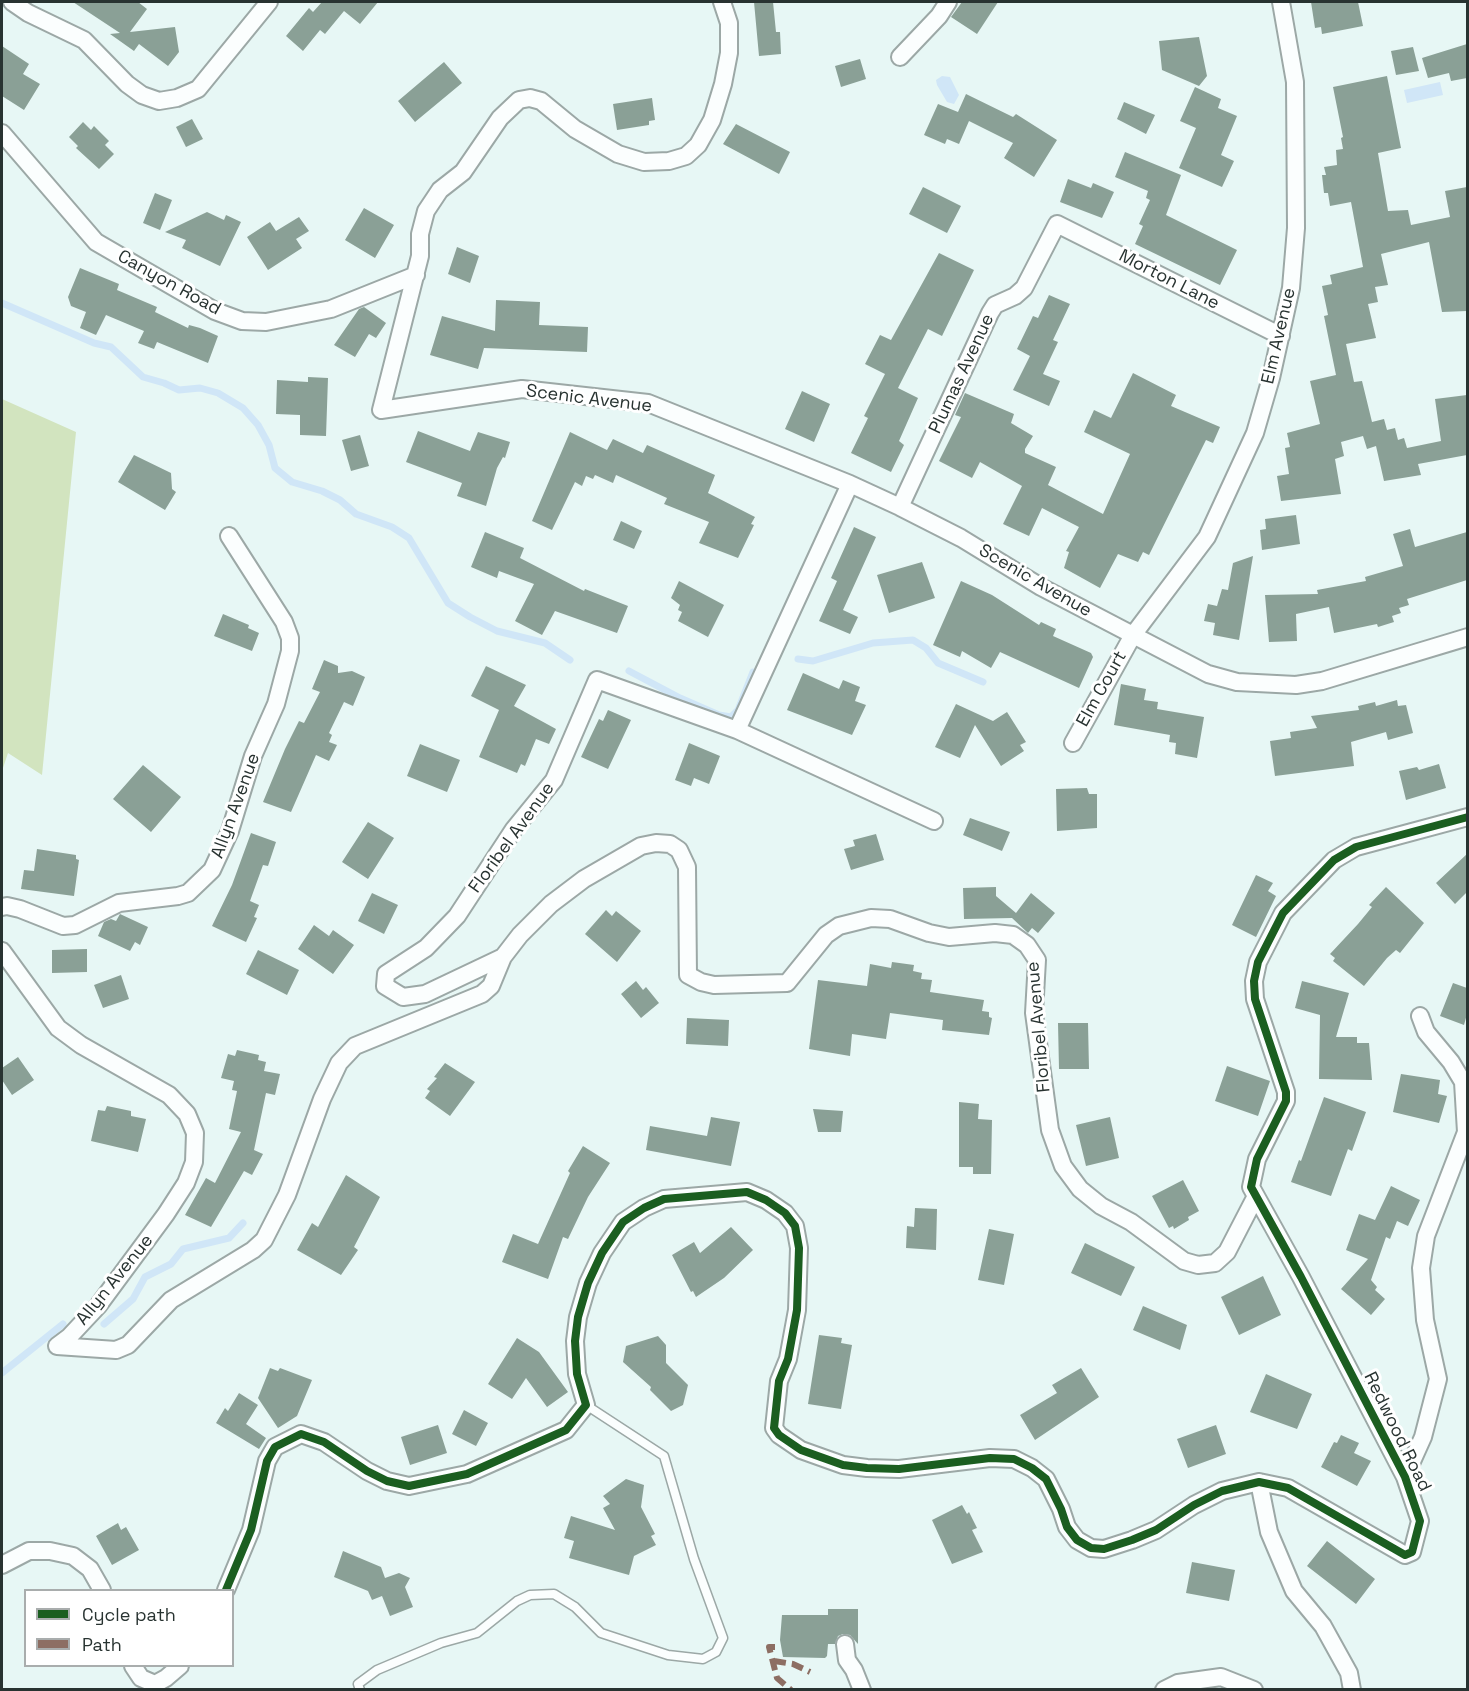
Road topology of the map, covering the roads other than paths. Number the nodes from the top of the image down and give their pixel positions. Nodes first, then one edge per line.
1 (12, 2) edge
2 (269, 2) edge
3 (722, 2) edge
4 (948, 2) edge
5 (1281, 2) edge
6 (900, 57) dead end
7 (2, 133) edge
8 (2, 154) edge
9 (22, 159) junction
10 (1057, 224) joint
11 (416, 275) junction
12 (1281, 336) junction
13 (850, 484) junction
14 (900, 507) junction
15 (229, 536) dead end
16 (1133, 635) junction
17 (1467, 637) edge
18 (738, 730) junction
19 (1073, 743) dead end
20 (1467, 817) edge
21 (934, 821) dead end
22 (2, 907) edge
23 (2, 951) edge
24 (503, 957) junction
25 (1420, 1016) dead end
26 (1256, 1197) junction
27 (89, 1348) joint
28 (586, 1405) junction
29 (1405, 1477) junction
30 (1259, 1482) junction
31 (2, 1564) edge
32 (101, 1589) edge
33 (226, 1589) edge
34 (845, 1644) dead end
35 (134, 1667) edge
36 (178, 1667) edge
37 (360, 1689) edge
38 (862, 1689) edge
39 (1164, 1689) edge
40 (1254, 1689) edge
41 (1353, 1689) edge

1 - 2 street
3 - 11 street, Scenic Avenue
4 - 6 street
5 - 12 street, Elm Avenue
7 - 9 street, Canyon Road
8 - 9 street
9 - 11 street, Canyon Road
10 - 12 street, Morton Lane
10 - 14 street, Plumas Avenue
11 - 13 street, Scenic Avenue
12 - 16 street, Elm Avenue
13 - 14 street, Scenic Avenue
13 - 18 street
14 - 16 street, Scenic Avenue
15 - 22 street, Allyn Avenue
16 - 17 street, Scenic Avenue
16 - 19 street, Elm Court
18 - 21 street, Floribel Avenue
18 - 24 street, Floribel Avenue
20 - 26 street, Redwood Road
23 - 27 street, Allyn Avenue
24 - 26 street, Floribel Avenue
24 - 27 street, Floribel Avenue
25 - 29 street
26 - 29 street, Redwood Road
28 - 30 street, Redwood Road
28 - 33 street
28 - 37 lane
29 - 30 street, Redwood Road
30 - 41 street
31 - 32 street
34 - 38 street
35 - 36 street
39 - 40 street

